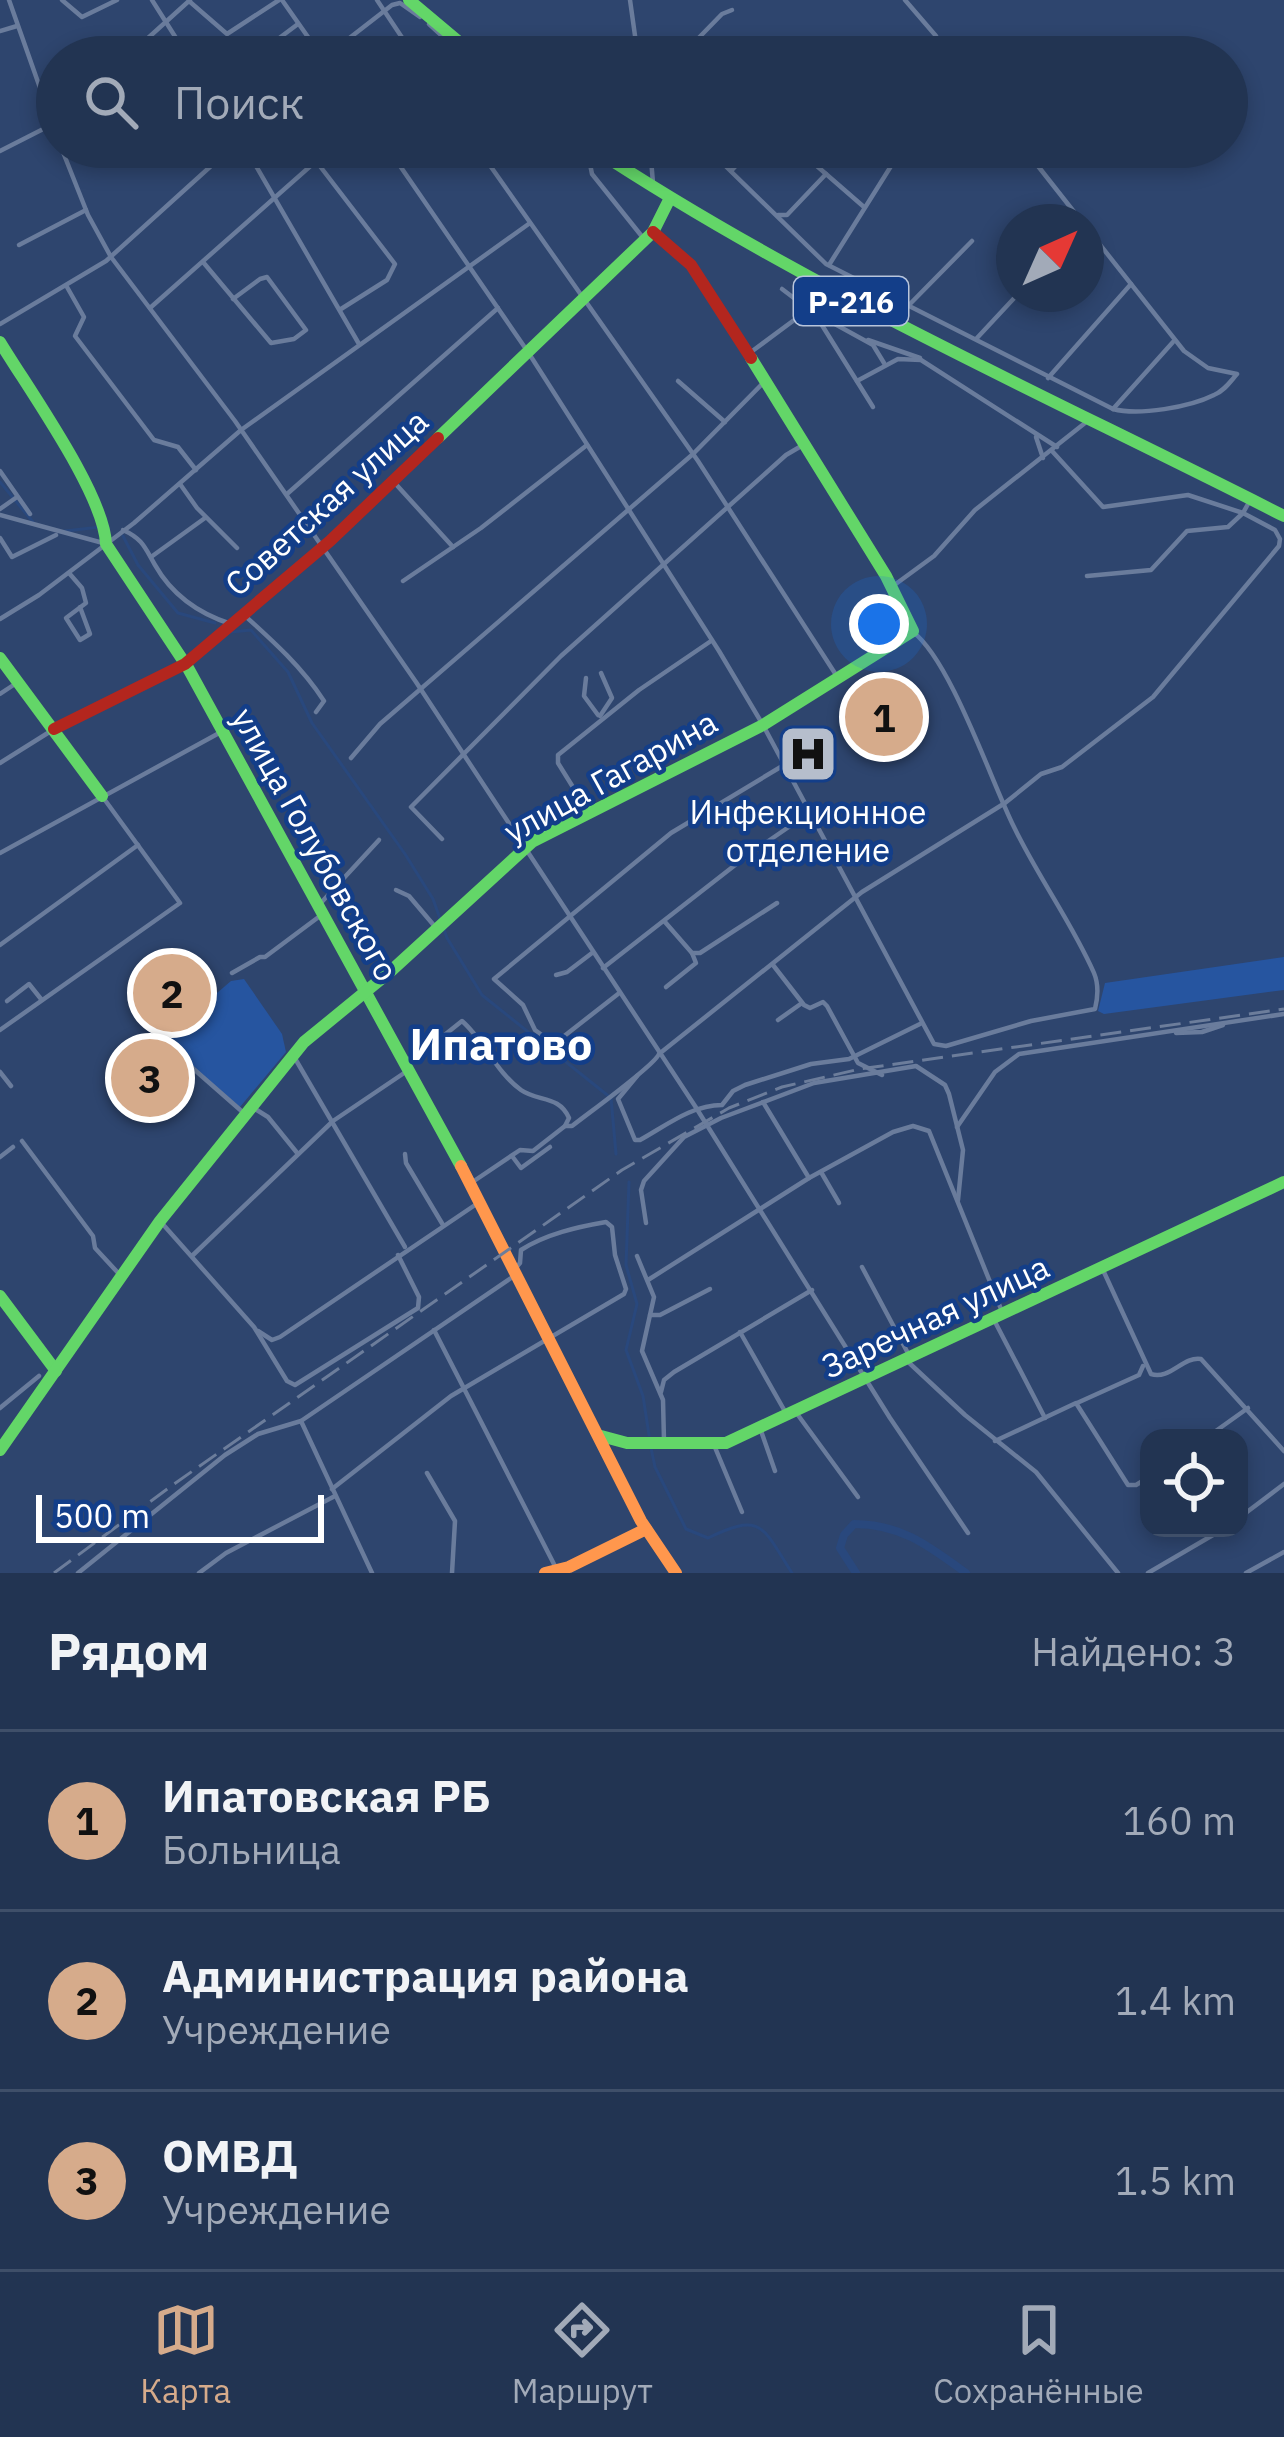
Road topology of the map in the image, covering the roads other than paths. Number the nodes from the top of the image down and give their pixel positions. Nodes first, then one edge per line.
1 (9, 0) edge
2 (62, 0) edge
3 (117, 0) edge
4 (152, 0) edge
5 (280, 0) edge
6 (377, 0) edge
7 (409, 0) edge
8 (630, 0) edge
9 (905, 0) edge
10 (189, 1) edge
11 (731, 10) dead end
12 (383, 11) junction
13 (164, 23) junction
14 (298, 24) junction
15 (17, 26) junction
16 (0, 31) edge
17 (150, 36) edge
18 (173, 36) edge
19 (282, 36) edge
20 (307, 36) edge
21 (350, 36) edge
22 (400, 36) edge
23 (440, 36) edge
24 (452, 36) edge
25 (635, 36) edge
26 (701, 36) edge
27 (936, 36) edge
28 (36, 74) edge
29 (36, 133) edge
30 (0, 151) edge
31 (69, 168) edge
32 (209, 168) edge
33 (257, 168) edge
34 (308, 168) edge
35 (321, 168) edge
36 (401, 168) edge
37 (492, 168) edge
38 (591, 168) edge
39 (622, 168) edge
40 (652, 168) edge
41 (728, 168) edge
42 (734, 168) edge
43 (819, 168) edge
44 (889, 168) edge
45 (1040, 168) edge
46 (731, 171) junction
47 (826, 174) junction
48 (265, 181) junction
49 (285, 188) junction
50 (652, 189) junction
51 (274, 198) junction
52 (669, 200) junction
53 (1068, 204) edge
54 (864, 207) junction
55 (86, 210) junction
56 (774, 214) junction
57 (530, 223) junction
58 (649, 236) junction
59 (973, 241) dead end
60 (19, 244) dead end
61 (1104, 250) edge
62 (111, 256) junction
63 (203, 262) junction
64 (468, 265) junction
65 (829, 265) junction
66 (1131, 284) junction
67 (67, 287) junction
68 (782, 289) dead end
69 (584, 298) junction
70 (233, 299) junction
71 (909, 305) junction
72 (150, 308) junction
73 (498, 308) junction
74 (340, 310) junction
75 (811, 311) junction
76 (1001, 312) edge
77 (0, 324) edge
78 (857, 336) junction
79 (976, 338) junction
80 (1174, 340) junction
81 (0, 343) edge
82 (360, 346) junction
83 (527, 352) junction
84 (748, 355) junction
85 (932, 364) junction
86 (885, 365) junction
87 (1048, 378) junction
88 (678, 380) dead end
89 (857, 381) junction
90 (764, 382) junction
91 (873, 407) dead end
92 (1113, 409) junction
93 (1089, 419) junction
94 (725, 422) junction
95 (241, 430) junction
96 (1036, 437) junction
97 (587, 445) junction
98 (803, 445) junction
99 (1055, 449) junction
100 (693, 454) junction
101 (1043, 458) junction
102 (196, 470) junction
103 (0, 471) edge
104 (393, 481) junction
105 (180, 484) junction
106 (287, 494) junction
107 (17, 497) junction
108 (1251, 499) junction
109 (728, 508) junction
110 (629, 510) junction
111 (0, 512) edge
112 (1243, 513) junction
113 (30, 514) dead end
114 (1284, 515) edge
115 (207, 517) junction
116 (123, 530) junction
117 (58, 534) junction
118 (0, 538) edge
119 (80, 539) junction
120 (106, 544) junction
121 (324, 547) junction
122 (453, 547) junction
123 (237, 548) dead end
124 (92, 554) junction
125 (153, 554) junction
126 (663, 564) junction
127 (69, 573) junction
128 (1088, 576) dead end
129 (403, 581) dead end
130 (892, 587) junction
131 (80, 608) junction
132 (243, 614) junction
133 (0, 619) edge
134 (231, 624) junction
135 (913, 632) junction
136 (712, 640) junction
137 (0, 658) edge
138 (184, 664) junction
139 (601, 673) dead end
140 (586, 678) dead end
141 (839, 680) junction
142 (18, 682) junction
143 (420, 688) junction
144 (0, 694) edge
145 (611, 697) junction
146 (619, 705) junction
147 (316, 712) dead end
148 (600, 718) junction
149 (764, 725) junction
150 (54, 729) junction
151 (221, 732) junction
152 (463, 754) junction
153 (351, 758) dead end
154 (0, 763) edge
155 (784, 765) junction
156 (103, 796) junction
157 (1005, 802) junction
158 (590, 813) junction
159 (809, 813) junction
160 (442, 838) dead end
161 (379, 840) dead end
162 (138, 845) junction
163 (524, 848) junction
164 (0, 853) edge
165 (396, 890) dead end
166 (854, 898) junction
167 (776, 903) dead end
168 (322, 909) junction
169 (568, 916) junction
170 (664, 922) junction
171 (441, 924) junction
172 (0, 945) edge
173 (592, 953) junction
174 (692, 953) junction
175 (773, 965) junction
176 (602, 969) junction
177 (232, 974) dead end
178 (556, 975) dead end
179 (666, 987) dead end
180 (368, 990) junction
181 (618, 994) junction
182 (41, 999) junction
183 (7, 1001) dead end
184 (802, 1003) junction
185 (1284, 1014) edge
186 (778, 1020) dead end
187 (922, 1022) junction
188 (0, 1030) edge
189 (156, 1036) dead end
190 (659, 1054) junction
191 (293, 1055) junction
192 (855, 1057) junction
193 (408, 1065) junction
194 (0, 1072) edge
195 (879, 1074) junction
196 (637, 1076) junction
197 (11, 1086) dead end
198 (764, 1102) junction
199 (695, 1106) junction
200 (249, 1111) junction
201 (333, 1121) junction
202 (565, 1126) junction
203 (708, 1126) junction
204 (957, 1126) junction
205 (22, 1141) dead end
206 (14, 1147) dead end
207 (550, 1148) dead end
208 (299, 1154) junction
209 (405, 1154) dead end
210 (535, 1154) junction
211 (512, 1156) junction
212 (0, 1157) edge
213 (821, 1172) junction
214 (809, 1178) junction
215 (1284, 1182) edge
216 (471, 1184) junction
217 (480, 1201) junction
218 (839, 1202) dead end
219 (958, 1206) junction
220 (760, 1209) junction
221 (160, 1221) junction
222 (646, 1223) dead end
223 (443, 1225) junction
224 (406, 1249) junction
225 (193, 1255) junction
226 (398, 1255) junction
227 (637, 1256) dead end
228 (1102, 1267) junction
229 (862, 1268) dead end
230 (515, 1272) junction
231 (122, 1277) junction
232 (648, 1280) junction
233 (710, 1289) dead end
234 (812, 1290) junction
235 (0, 1296) edge
236 (650, 1315) junction
237 (998, 1316) junction
238 (254, 1327) junction
239 (434, 1330) junction
240 (740, 1333) junction
241 (550, 1340) junction
242 (907, 1358) junction
243 (1144, 1361) junction
244 (56, 1371) junction
245 (39, 1376) dead end
246 (868, 1378) junction
247 (652, 1380) junction
248 (664, 1381) junction
249 (463, 1391) junction
250 (661, 1392) junction
251 (1075, 1403) junction
252 (0, 1408) edge
253 (1248, 1408) junction
254 (791, 1413) junction
255 (1045, 1418) junction
256 (302, 1421) junction
257 (760, 1428) junction
258 (1219, 1429) edge
259 (599, 1435) junction
260 (664, 1441) junction
261 (995, 1441) junction
262 (627, 1443) junction
263 (714, 1444) junction
264 (0, 1450) edge
265 (1284, 1451) edge
266 (613, 1465) junction
267 (775, 1471) dead end
268 (427, 1473) dead end
269 (1140, 1482) edge
270 (1284, 1484) edge
271 (334, 1492) junction
272 (858, 1497) dead end
273 (1248, 1510) edge
274 (742, 1512) dead end
275 (646, 1529) junction
276 (968, 1533) dead end
277 (1210, 1537) edge
278 (1284, 1552) edge
279 (554, 1572) edge
280 (78, 1573) edge
281 (200, 1573) edge
282 (373, 1573) edge
283 (452, 1573) edge
284 (676, 1573) edge
285 (1118, 1573) edge
286 (1148, 1573) edge
287 (1246, 1573) edge

1 - 15 street
2 - 3 street
4 - 13 street
5 - 10 street
5 - 14 street
6 - 12 street
7 - 24 main road
8 - 25 street
9 - 27 street
10 - 13 street
11 - 26 street
12 - 21 street
12 - 22 street
12 - 23 street
13 - 17 street
13 - 18 street
14 - 19 street
14 - 20 street
15 - 16 street
15 - 28 street
29 - 30 street
31 - 55 street
32 - 62 street
33 - 48 street
34 - 49 street
35 - 74 street
36 - 64 street
37 - 57 street
38 - 58 street
39 - 50 main road, Р-216
40 - 50 street
41 - 46 street
42 - 46 street
43 - 47 street
44 - 54 street
45 - 53 street
46 - 56 street
47 - 54 street
47 - 56 street
48 - 49 street
48 - 51 street
49 - 51 street
50 - 52 main road, Р-216
51 - 63 street
51 - 74 street
52 - 58 main road, Советская улица
52 - 93 main road, Р-216
54 - 65 street
55 - 60 street
55 - 62 street
56 - 65 street
57 - 64 street
57 - 69 street
58 - 69 main road, Советская улица
58 - 84 main road
59 - 71 street
61 - 66 street
62 - 67 street
62 - 72 street
63 - 70 street
63 - 72 street
64 - 73 street
64 - 82 street
65 - 71 street
66 - 80 street
66 - 87 street
67 - 77 street
67 - 102 street
68 - 75 street
69 - 83 main road, Советская улица
69 - 100 street
70 - 70 street
71 - 79 street
72 - 95 street
73 - 83 street
73 - 106 street
74 - 82 street
75 - 78 street
75 - 84 street
75 - 89 street
76 - 79 street
78 - 85 street
78 - 86 street
79 - 87 street
80 - 92 street
80 - 92 street
81 - 120 main road, улица Голубовского
82 - 95 street
83 - 97 street
83 - 104 main road, Советская улица
84 - 90 main road
85 - 86 street
85 - 96 street
86 - 89 street
87 - 92 street
88 - 94 street
89 - 91 street
90 - 94 street
90 - 98 main road
93 - 99 street
93 - 108 main road, Р-216
94 - 100 street
95 - 102 street
95 - 106 street
96 - 99 street
96 - 101 street
97 - 110 street
97 - 122 street
98 - 109 street
98 - 130 main road
99 - 101 street
99 - 112 street
100 - 109 street
100 - 110 street
101 - 130 street
102 - 105 street
103 - 107 street
104 - 121 main road, Советская улица
104 - 122 street
105 - 115 street
105 - 116 street
106 - 121 street
107 - 111 street
107 - 113 street
108 - 112 street
108 - 114 main road, Р-216
109 - 126 street
109 - 141 street
110 - 126 street
110 - 143 street
111 - 117 street
112 - 128 street
112 - 157 street
115 - 123 street
115 - 125 street
116 - 120 street
116 - 125 street
117 - 118 street
117 - 119 street
119 - 120 street
119 - 124 street
120 - 124 street
120 - 138 main road, улица Голубовского
121 - 132 main road, Советская улица
121 - 143 street
122 - 129 street
124 - 127 street
125 - 134 street
126 - 136 street
126 - 152 street
127 - 131 street
127 - 133 street
130 - 135 main road
131 - 131 street
132 - 134 main road, Советская улица
132 - 147 street
134 - 138 main road, Советская улица
135 - 141 main road, улица Гагарина
135 - 157 street
136 - 146 street
136 - 149 street
137 - 142 main road
138 - 150 main road, Советская улица
138 - 151 main road, улица Голубовского
139 - 145 street
140 - 148 street
141 - 149 main road, улица Гагарина
142 - 144 street
142 - 150 main road
143 - 152 street
143 - 153 street
145 - 146 street
145 - 148 street
146 - 148 street
148 - 158 street
149 - 155 street
149 - 158 main road, улица Гагарина
150 - 154 street, Советская улица
150 - 156 main road
151 - 156 street
151 - 168 main road, улица Голубовского
152 - 160 street
152 - 163 street
155 - 159 street
155 - 169 street
156 - 162 street
156 - 164 street
157 - 166 street
157 - 187 street
158 - 163 main road, улица Гагарина
159 - 166 street
159 - 170 street
161 - 168 street
162 - 172 street
162 - 182 street
163 - 169 street
163 - 171 main road, улица Гагарина
165 - 171 street
166 - 175 street
166 - 187 street
167 - 174 street
168 - 177 street
168 - 180 main road, улица Голубовского
169 - 173 street
169 - 181 street
170 - 174 street
170 - 176 street
171 - 180 main road, улица Гагарина
173 - 176 street
173 - 178 street
174 - 179 street
175 - 184 street
175 - 190 street
176 - 181 street
180 - 191 main road, улица Гагарина
180 - 193 main road, улица Голубовского
181 - 190 street
182 - 183 street
182 - 188 street
184 - 186 street
184 - 192 street
185 - 204 street
187 - 192 street
189 - 200 street
190 - 196 street
190 - 199 street
191 - 200 main road, улица Гагарина
191 - 201 street
192 - 195 street
192 - 199 street
193 - 201 street
193 - 202 street
193 - 216 main road, улица Голубовского
194 - 197 street
195 - 198 street
195 - 204 street
196 - 199 street
196 - 202 street
198 - 203 street
198 - 214 street
199 - 203 street
200 - 208 street
200 - 221 main road, улица Гагарина
201 - 208 street
201 - 224 street
202 - 210 street
203 - 220 street
203 - 222 street
204 - 219 street
205 - 231 street
206 - 212 street
207 - 210 street
208 - 225 street
209 - 223 street
210 - 211 street
210 - 211 street
211 - 216 street
213 - 214 street
213 - 218 street
213 - 219 street
214 - 220 street
215 - 228 main road, Заречная улица
216 - 217 main road, улица Голубовского
217 - 223 street
217 - 230 main road, улица Голубовского
219 - 237 street
220 - 232 street
220 - 234 street
221 - 225 street
221 - 231 main road, улица Гагарина
223 - 224 street
224 - 226 street
225 - 238 street
226 - 238 street
226 - 238 street
227 - 232 street
228 - 237 main road, Заречная улица
228 - 243 street
229 - 242 street
230 - 239 street
230 - 241 main road, улица Голубовского
230 - 241 street
231 - 244 main road, улица Гагарина
232 - 236 street
233 - 236 street
234 - 240 street
234 - 246 street
235 - 244 main road
236 - 247 street
237 - 242 main road, Заречная улица
237 - 255 street
239 - 249 street
239 - 256 street
240 - 248 street
240 - 254 street
241 - 249 street
241 - 259 main road, улица Голубовского
242 - 246 main road, Заречная улица
242 - 261 street
243 - 251 street
243 - 253 street
244 - 264 main road, улица Гагарина
245 - 252 street
246 - 254 main road, Заречная улица
246 - 276 street
247 - 248 street
247 - 250 street
248 - 250 street
249 - 271 street
249 - 279 street
250 - 260 street
251 - 255 street
251 - 269 street
253 - 258 street
253 - 265 street
254 - 257 main road, Заречная улица
254 - 272 street
255 - 261 street
256 - 271 street
256 - 280 street
257 - 263 main road, Заречная улица
257 - 267 street
259 - 262 main road, Заречная улица
259 - 266 main road, улица Голубовского
260 - 262 main road, Заречная улица
260 - 263 main road, Заречная улица
261 - 285 street
262 - 266 main road
263 - 274 street
266 - 275 main road, улица Голубовского
268 - 283 street
270 - 273 street
271 - 281 street
271 - 282 street
275 - 279 main road
275 - 284 main road, улица Голубовского
277 - 286 street
278 - 287 street

